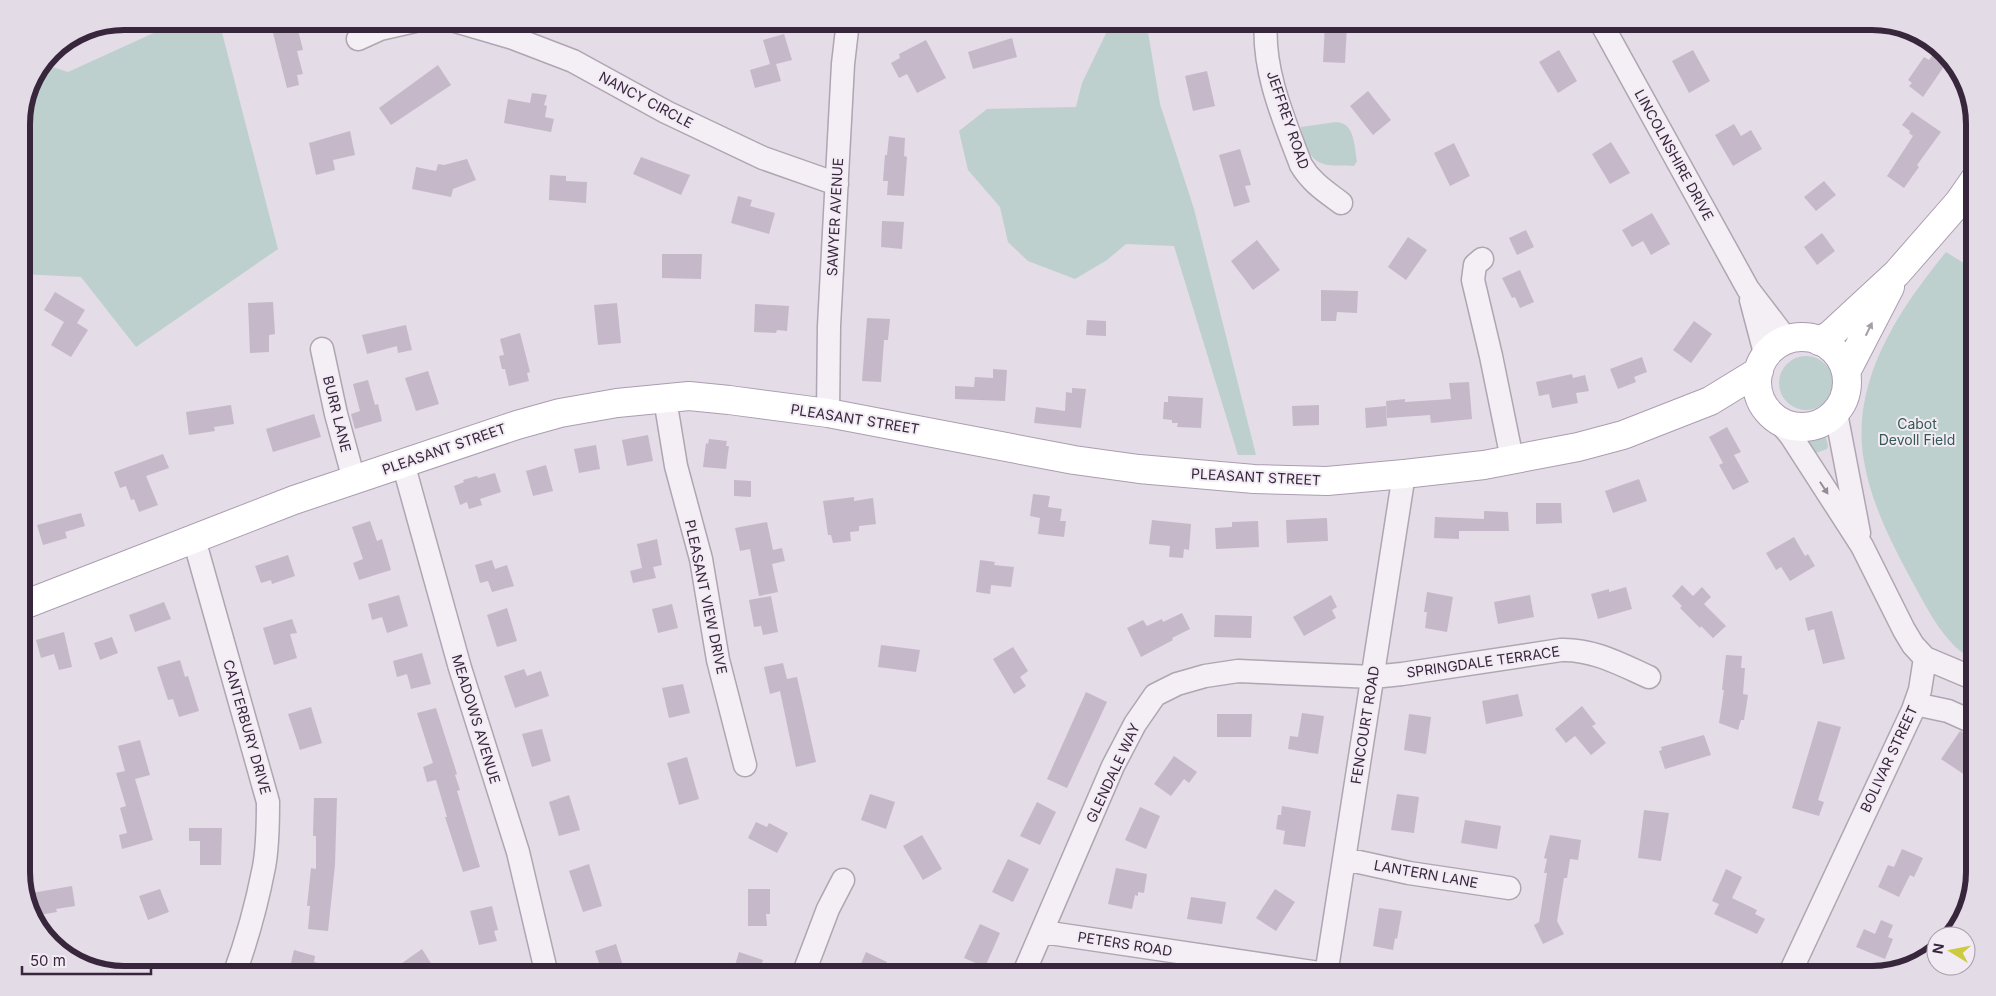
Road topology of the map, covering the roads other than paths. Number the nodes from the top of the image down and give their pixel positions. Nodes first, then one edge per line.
1 (380, 30) edge
2 (486, 30) edge
3 (847, 30) edge
4 (1265, 30) edge
5 (1605, 30) edge
6 (358, 39) dead end
7 (837, 184) junction
8 (1966, 191) edge
9 (1341, 202) dead end
10 (1482, 258) dead end
11 (1897, 273) junction
12 (1748, 289) junction
13 (1787, 340) junction
14 (1819, 341) junction
15 (322, 349) dead end
16 (1763, 364) junction
17 (1846, 372) junction
18 (665, 399) junction
19 (1710, 401) junction
20 (1770, 411) junction
21 (1836, 413) junction
22 (828, 414) junction
23 (1843, 455) junction
24 (1512, 459) junction
25 (403, 463) junction
26 (1808, 463) junction
27 (1404, 474) junction
28 (354, 480) junction
29 (194, 539) junction
30 (1862, 546) junction
31 (30, 603) edge
32 (1926, 658) junction
33 (1966, 675) edge
34 (1373, 677) junction
35 (1649, 677) dead end
36 (1915, 704) junction
37 (1966, 719) edge
38 (745, 765) dead end
39 (1344, 859) junction
40 (843, 880) dead end
41 (1508, 888) dead end
42 (1043, 932) junction
43 (237, 966) edge
44 (542, 966) edge
45 (806, 966) edge
46 (1027, 966) edge
47 (1272, 966) edge
48 (1327, 966) edge
49 (1794, 966) edge

1 - 6 street
2 - 7 street, NANCY CIRCLE
3 - 7 street, SAWYER AVENUE
4 - 9 street, JEFFREY ROAD
5 - 12 street, LINCOLNSHIRE DRIVE
7 - 22 street, SAWYER AVENUE
8 - 11 main road
10 - 24 street
11 - 14 main road
17 -> 11 main road
12 - 13 street, LINCOLNSHIRE DRIVE
12 - 16 street, LINCOLNSHIRE DRIVE
13 - 14 main road
13 - 16 main road
14 - 17 main road
15 - 28 street, BURR LANE
16 - 19 main road, PLEASANT STREET
16 - 20 main road
17 - 21 main road
18 - 22 main road, PLEASANT STREET
18 - 25 main road, PLEASANT STREET
18 - 38 street, PLEASANT VIEW DRIVE
19 - 20 main road, PLEASANT STREET
19 - 24 main road, PLEASANT STREET
20 - 21 main road
20 - 26 street
21 - 23 street
22 - 27 main road, PLEASANT STREET
23 - 26 street
23 - 30 street
24 - 27 main road, PLEASANT STREET
25 - 28 main road, PLEASANT STREET
25 - 44 street, MEADOWS AVENUE
26 -> 30 street
27 - 34 street, FENCOURT ROAD
28 - 29 main road, PLEASANT STREET
29 - 31 main road, PLEASANT STREET
29 - 43 street, CANTERBURY DRIVE
30 - 32 street
32 - 33 street
32 - 36 street, BOLIVAR STREET
34 - 35 street, SPRINGDALE TERRACE
34 - 39 street, FENCOURT ROAD
34 - 42 street, GLENDALE WAY
36 - 37 street
36 - 49 street, BOLIVAR STREET
39 - 41 street, LANTERN LANE
39 - 48 street, FENCOURT ROAD
40 - 45 street
42 - 46 street, GLENDALE WAY
42 - 47 street, PETERS ROAD

